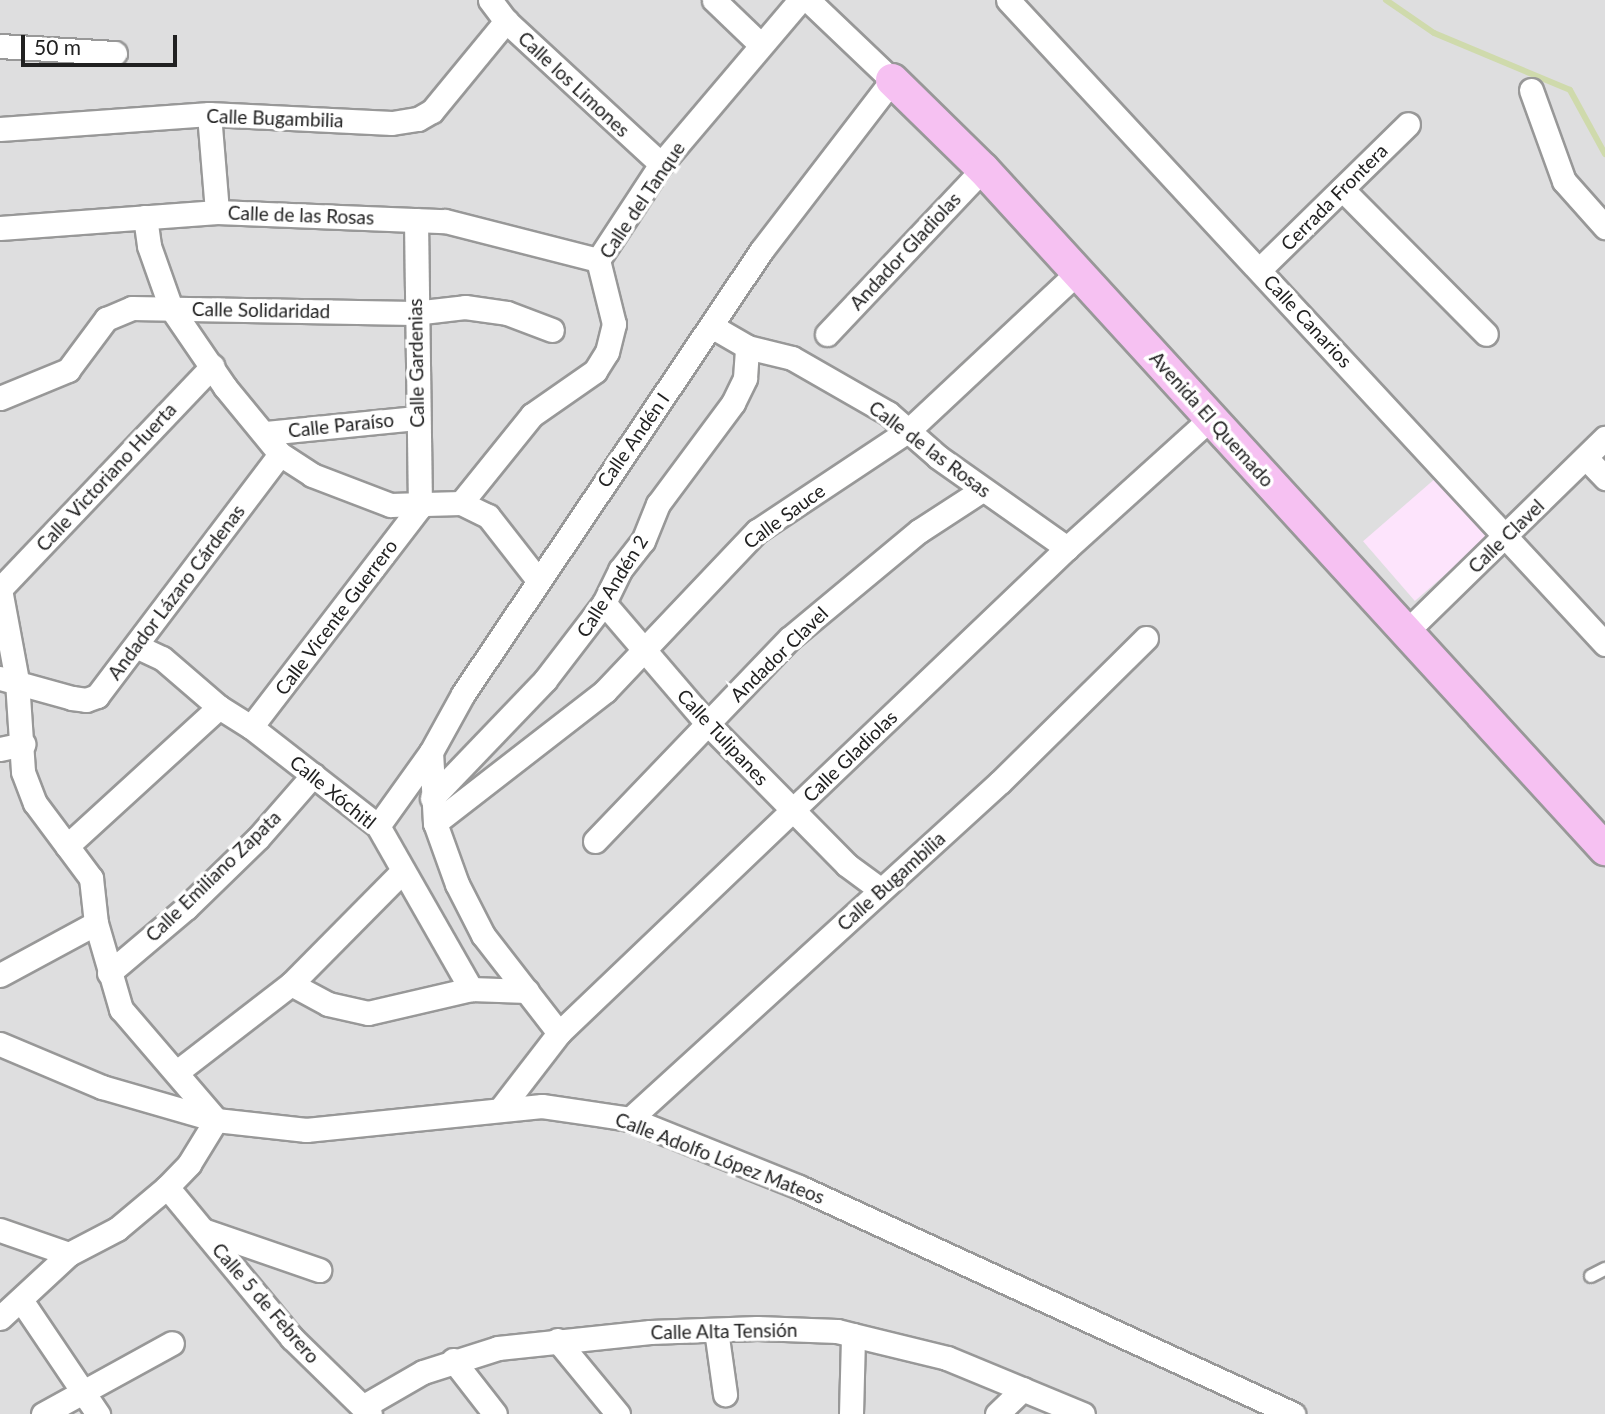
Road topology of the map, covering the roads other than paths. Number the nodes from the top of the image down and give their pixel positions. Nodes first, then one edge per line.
1 (491, 0) edge
2 (715, 0) edge
3 (800, 0) edge
4 (808, 0) edge
5 (1008, 0) edge
6 (506, 21) junction
7 (761, 45) junction
8 (0, 46) edge
9 (115, 53) dead end
10 (892, 80) junction
11 (1531, 90) dead end
12 (209, 114) junction
13 (1408, 124) dead end
14 (0, 129) edge
15 (661, 164) junction
16 (983, 169) junction
17 (1342, 189) junction
18 (217, 212) junction
19 (145, 218) junction
20 (416, 220) junction
21 (1605, 227) edge
22 (0, 228) edge
23 (598, 260) junction
24 (1260, 270) junction
25 (1078, 272) junction
26 (171, 308) junction
27 (414, 313) junction
28 (713, 327) junction
29 (552, 330) dead end
30 (827, 334) dead end
31 (1486, 334) dead end
32 (747, 346) junction
33 (212, 366) junction
34 (0, 398) edge
35 (416, 418) junction
36 (1211, 418) junction
37 (908, 430) junction
38 (266, 433) junction
39 (1605, 438) edge
40 (280, 454) junction
41 (1586, 458) junction
42 (1605, 478) edge
43 (982, 490) junction
44 (461, 503) junction
45 (420, 507) junction
46 (1507, 536) junction
47 (1067, 548) junction
48 (538, 580) junction
49 (0, 589) edge
50 (604, 603) junction
51 (1406, 632) junction
52 (1146, 638) dead end
53 (1605, 644) edge
54 (138, 647) junction
55 (646, 652) junction
56 (9, 679) edge
57 (219, 707) junction
58 (707, 723) junction
59 (251, 727) junction
60 (23, 744) junction
61 (0, 749) edge
62 (431, 752) junction
63 (313, 775) junction
64 (432, 798) junction
65 (793, 811) junction
66 (435, 823) junction
67 (378, 825) junction
68 (1598, 829) edge
69 (595, 841) dead end
70 (67, 846) junction
71 (401, 873) junction
72 (881, 890) junction
73 (96, 923) junction
74 (109, 973) junction
75 (0, 975) edge
76 (291, 984) junction
77 (471, 989) junction
78 (527, 991) junction
79 (559, 1033) junction
80 (0, 1044) edge
81 (177, 1071) junction
82 (502, 1107) junction
83 (630, 1119) junction
84 (216, 1120) junction
85 (167, 1187) junction
86 (0, 1230) edge
87 (202, 1230) junction
88 (69, 1254) junction
89 (1605, 1269) edge
90 (319, 1270) dead end
91 (1591, 1276) dead end
92 (21, 1300) junction
93 (0, 1318) edge
94 (716, 1330) junction
95 (853, 1335) junction
96 (557, 1340) junction
97 (172, 1343) dead end
98 (453, 1360) junction
99 (1023, 1389) junction
100 (81, 1392) junction
101 (725, 1394) dead end
102 (1267, 1409) edge
103 (367, 1410) edge
104 (43, 1414) edge
105 (98, 1414) edge
106 (495, 1414) edge
107 (618, 1414) edge
108 (851, 1414) edge
109 (997, 1414) edge
110 (1083, 1414) edge
111 (1293, 1414) edge

1 - 6 street, Calle los Limones
2 - 7 street
3 - 7 street, Calle del Tanque
4 - 10 street, Avenida El Quemado
5 - 24 street, Calle Canarios
6 - 12 street, Calle Bugambilia
6 - 15 street, Calle los Limones
7 - 15 street, Calle del Tanque
8 - 9 street
10 - 16 main road, Avenida El Quemado
10 - 28 street, Calle Andén I
11 - 21 street
12 - 14 street, Calle Bugambilia
12 - 18 street
13 - 17 street, Cerrada Frontera
15 - 23 street, Calle del Tanque
16 - 25 main road, Avenida El Quemado
16 - 30 street, Andador Gladiolas
17 - 24 street, Cerrada Frontera
17 - 31 street
18 - 19 street, Calle de las Rosas
18 - 20 street, Calle de las Rosas
19 - 22 street, Calle de las Rosas
19 - 26 street
20 - 23 street, Calle de las Rosas
20 - 27 street, Calle Gardenias
23 - 44 street, Calle del Tanque
24 - 46 street, Calle Canarios
25 - 36 main road, Avenida El Quemado
25 - 37 street, Calle Sauce
26 - 27 street, Calle Solidaridad
26 - 33 street
26 - 34 street, Calle Solidaridad
27 - 29 street, Calle Solidaridad
27 - 35 street, Calle Gardenias
28 - 32 street, Calle de las Rosas
28 - 48 street, Calle Andén I
32 - 37 street, Calle de las Rosas
32 - 50 street, Calle Andén 2
33 - 38 street
33 - 49 street, Calle Victoriano Huerta
35 - 38 street, Calle Paraíso
35 - 45 street, Calle Gardenias
36 - 47 street, Calle Gladiolas
36 - 51 main road, Avenida El Quemado
37 - 43 street, Calle de las Rosas
37 - 55 street, Calle Sauce
38 - 40 street
39 - 41 street, Calle Clavel
40 - 45 street
40 - 54 street, Andador Lázaro Cárdenas
41 - 42 street
41 - 46 street, Calle Clavel
43 - 47 street, Calle de las Rosas
43 - 58 street, Andador Clavel
44 - 45 street
44 - 48 street
45 - 59 street, Calle Vicente Guerrero
46 - 51 street, Calle Clavel
46 - 53 street, Calle Canarios
47 - 65 street, Calle Gladiolas
48 - 62 street, Calle Andén I
49 - 56 street
50 - 55 street, Calle Tulipanes
50 - 64 street, Calle Andén 2
51 - 68 main road, Avenida El Quemado
52 - 72 street, Calle Bugambilia
54 - 56 street, Andador Lázaro Cárdenas
54 - 57 street, Calle Xóchitl
55 - 58 street, Calle Tulipanes
55 - 66 street, Calle Sauce
56 - 60 street
57 - 59 street, Calle Xóchitl
57 - 70 street
58 - 65 street, Calle Tulipanes
58 - 69 street, Andador Clavel
59 - 63 street, Calle Xóchitl
60 - 61 street
60 - 70 street
62 - 64 street
62 - 67 street, Calle Andén I
63 - 67 street, Calle Xóchitl
63 - 74 street, Calle Emiliano Zapata
64 - 66 street
65 - 72 street, Calle Tulipanes
65 - 79 street, Calle Gladiolas
66 - 78 street
67 - 71 street, Calle Xóchitl
70 - 73 street
71 - 76 street
71 - 77 street, Calle Xóchitl
72 - 83 street, Calle Bugambilia
73 - 74 street
73 - 75 street
74 - 81 street
76 - 77 street
76 - 81 street
77 - 78 street
78 - 79 street
79 - 82 street, Calle Gladiolas
80 - 84 street, Calle Adolfo López Mateos
81 - 84 street
82 - 83 street, Calle Adolfo López Mateos
82 - 84 street, Calle Adolfo López Mateos
83 - 102 street, Calle Adolfo López Mateos
84 - 85 street
85 - 87 street, Calle 5 de Febrero
85 - 88 street
86 - 88 street
87 - 90 street
87 - 103 street, Calle 5 de Febrero
88 - 92 street
89 - 91 lane
92 - 93 street
92 - 100 street
94 - 95 street, Calle Alta Tensión
94 - 96 street, Calle Alta Tensión
94 - 101 street
95 - 99 street, Calle Alta Tensión
95 - 108 street
96 - 98 street, Calle Alta Tensión
96 - 107 street
97 - 100 street
98 - 103 street, Calle Alta Tensión
98 - 106 street
99 - 109 street
99 - 110 street, Calle Alta Tensión
100 - 104 street
100 - 105 street
102 - 111 street, Calle Adolfo López Mateos

